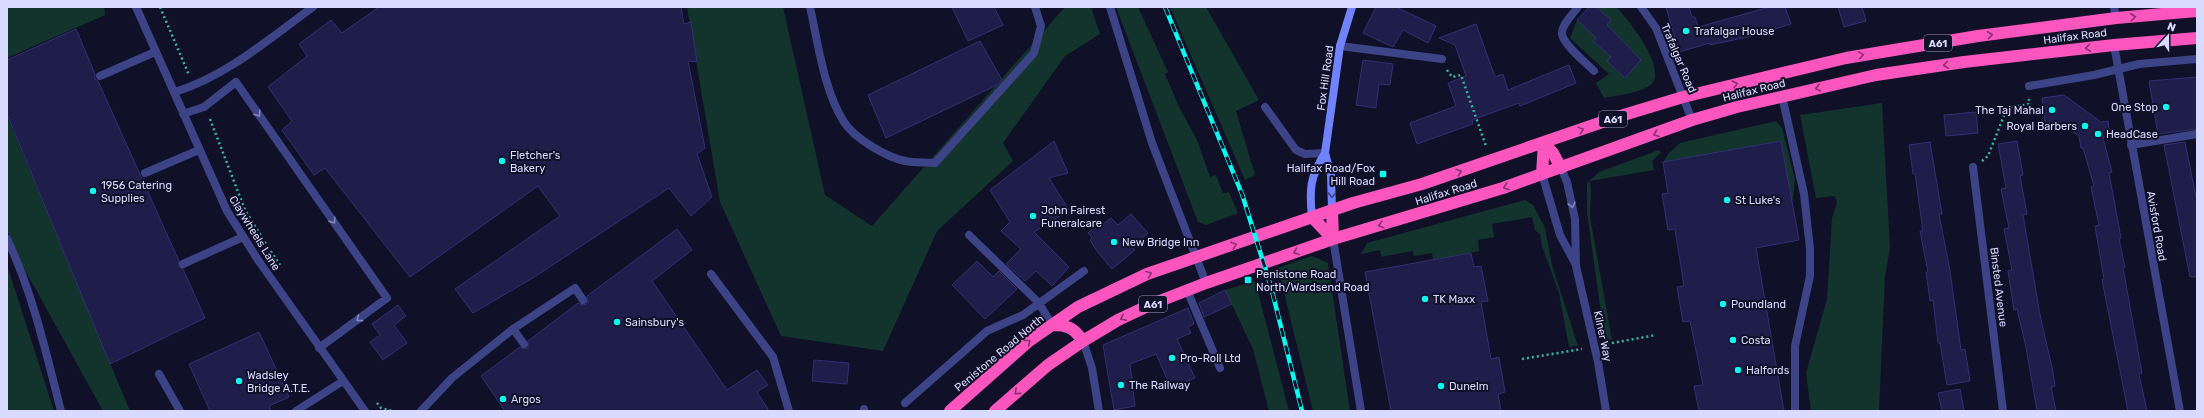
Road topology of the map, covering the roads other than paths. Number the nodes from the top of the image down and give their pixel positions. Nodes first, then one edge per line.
1 (136, 7) edge
2 (313, 7) edge
3 (810, 7) edge
4 (1035, 7) edge
5 (1110, 7) edge
6 (1352, 7) edge
7 (1578, 7) edge
8 (1641, 7) edge
9 (2197, 11) edge
10 (2115, 13) edge
11 (2197, 38) edge
12 (2114, 45) junction
13 (1340, 46) junction
14 (155, 52) junction
15 (1442, 58) road end
16 (2197, 59) edge
17 (2117, 70) junction
18 (1594, 72) dead end
19 (100, 76) dead end
20 (2029, 86) road end
21 (175, 92) junction
22 (1782, 96) junction
23 (1683, 97) junction
24 (1264, 107) dead end
25 (183, 114) junction
26 (1692, 120) junction
27 (2197, 134) edge
28 (1544, 143) junction
29 (2131, 145) junction
30 (199, 150) junction
31 (1325, 153) junction
32 (1973, 167) road end
33 (1561, 168) junction
34 (145, 173) dead end
35 (1542, 174) junction
36 (1332, 210) junction
37 (1312, 217) junction
38 (969, 235) dead end
39 (243, 238) junction
40 (7, 239) edge
41 (1333, 239) junction
42 (1197, 258) junction
43 (183, 264) dead end
44 (1576, 266) junction
45 (1084, 271) dead end
46 (711, 274) dead end
47 (1206, 283) junction
48 (1187, 290) junction
49 (583, 300) dead end
50 (1039, 303) junction
51 (1052, 325) junction
52 (513, 329) junction
53 (1083, 341) junction
54 (524, 344) dead end
55 (319, 348) junction
56 (1220, 368) dead end
57 (159, 374) dead end
58 (343, 381) junction
59 (904, 403) dead end
60 (61, 411) edge
61 (180, 411) edge
62 (296, 411) edge
63 (365, 411) edge
64 (421, 411) edge
65 (789, 411) edge
66 (950, 411) edge
67 (996, 411) edge
68 (1099, 411) edge
69 (1361, 411) edge
70 (1606, 411) edge
71 (1795, 411) edge
72 (2004, 411) edge
73 (2180, 411) edge

1 - 14 street, Claywheels Lane
2 - 21 street
3 - 4 street
5 - 42 street
6 - 13 street, Fox Hill Road
7 - 18 street
8 - 23 street, Trafalgar Road
10 -> 9 highway, Halifax Road / A61
23 -> 10 highway, Halifax Road / A61
11 - 12 highway, Halifax Road / A61
12 - 17 street, Avisford Road
12 -> 22 highway, Halifax Road / A61
13 - 15 street
13 - 31 street, Fox Hill Road
14 - 19 street
14 - 21 street, Claywheels Lane
16 - 17 street
17 - 20 street
17 - 29 street, Avisford Road
21 - 25 street, Claywheels Lane
22 - 26 highway, Halifax Road / A61
22 - 71 street
23 - 26 street, Trafalgar Road
28 -> 23 highway, Halifax Road / A61
24 - 31 street
25 - 30 street, Claywheels Lane
25 -> 55 street
26 -> 33 highway, Halifax Road / A61
27 - 29 street
28 - 33 highway
28 - 35 highway
36 -> 28 highway, Halifax Road / A61
29 - 73 street, Avisford Road
30 - 34 street
30 - 39 street, Claywheels Lane
31 -> 36 street, Fox Hill Road
31 - 37 street, Fox Hill Road
32 - 72 street, Binsted Avenue
33 - 35 highway, Halifax Road / A61
33 -> 44 street, Kilner Way
35 -> 41 highway, Halifax Road / A61
35 - 44 street, Kilner Way
36 - 37 highway, Penistone Road North / A61
36 - 41 highway
37 - 41 highway
42 -> 37 highway, Penistone Road North / A61
38 - 50 street
39 - 43 street
39 - 55 street, Claywheels Lane
40 - 60 street
41 -> 47 highway, A61
41 - 69 street
42 - 47 street
51 -> 42 highway, Penistone Road North / A61
44 - 70 street, Kilner Way
45 - 50 street
46 - 65 street
47 - 48 highway, A61
48 -> 53 highway, A61
48 - 56 street
49 - 52 street
50 - 51 street
50 - 59 street
51 - 53 highway
66 -> 51 highway, Penistone Road North / A61
52 - 54 street
52 - 64 street
53 -> 67 highway, A61
53 - 68 street
55 - 58 street, Claywheels Lane
57 - 61 street
58 - 62 street
58 - 63 street, Claywheels Lane

